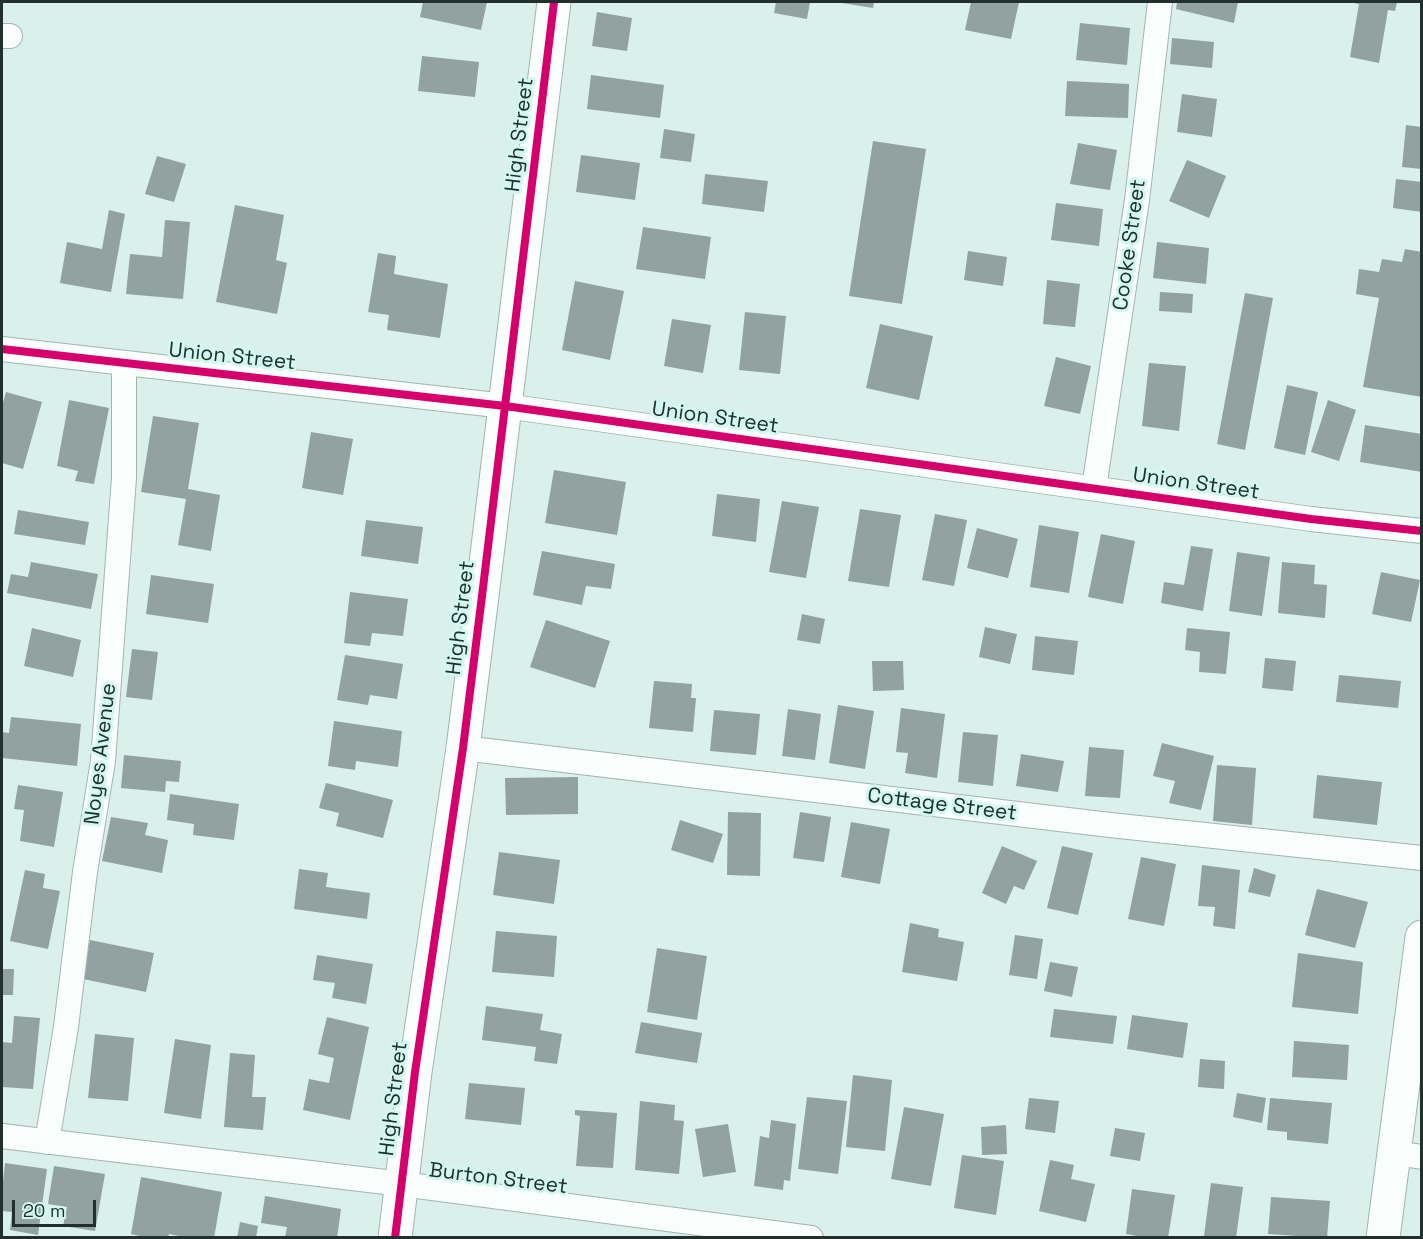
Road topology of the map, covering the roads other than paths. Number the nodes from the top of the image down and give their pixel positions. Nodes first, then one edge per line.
1 (554, 2) edge
2 (1160, 2) edge
3 (2, 349) edge
4 (124, 363) junction
5 (505, 406) junction
6 (1094, 488) junction
7 (1422, 531) edge
8 (462, 748) junction
9 (1422, 858) edge
10 (1422, 937) edge
11 (2, 1136) edge
12 (47, 1142) junction
13 (1408, 1155) edge
14 (402, 1184) junction
15 (395, 1238) edge
16 (812, 1238) edge
17 (1383, 1238) edge

1 - 5 street, High Street
2 - 6 street, Cooke Street
3 - 4 street, Union Street
4 - 5 street, Union Street
4 - 12 street, Noyes Avenue
5 - 6 street, Union Street
5 - 8 street, High Street
6 - 7 street, Union Street
8 - 9 street, Cottage Street
8 - 14 street, High Street
10 - 13 street
11 - 12 street, Burton Street
12 - 14 street, Burton Street
13 - 17 street
14 - 15 street, High Street
14 - 16 street, Burton Street

